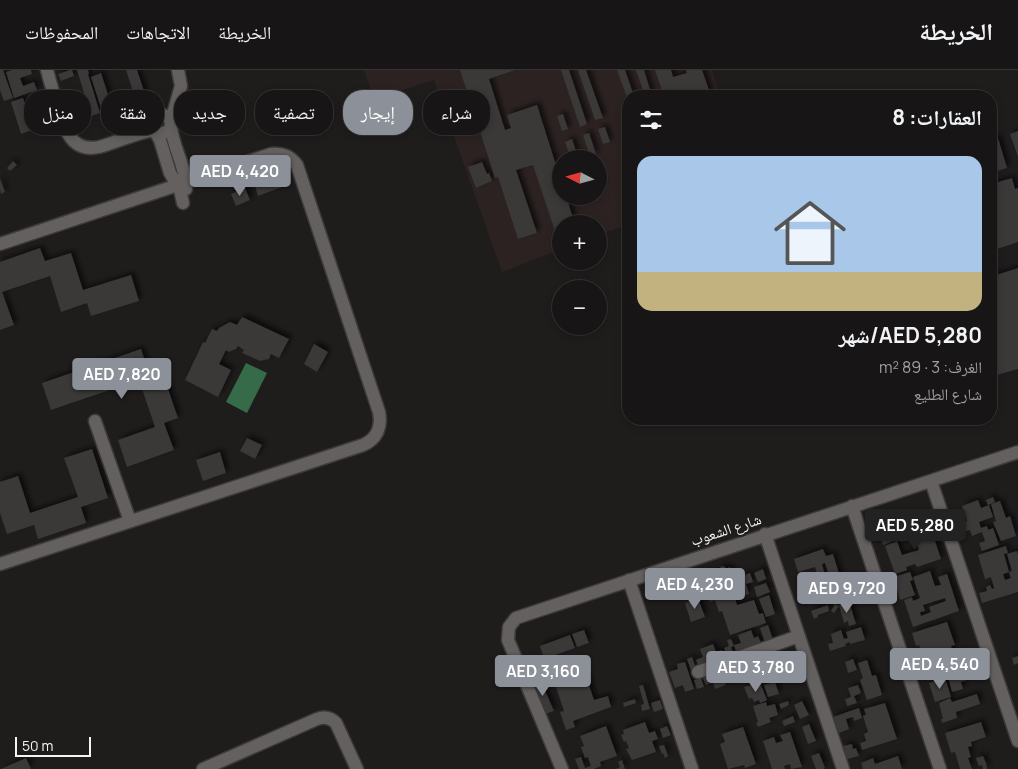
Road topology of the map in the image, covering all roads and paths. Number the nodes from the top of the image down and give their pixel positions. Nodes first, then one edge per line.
1 (46, 70) edge
2 (178, 70) edge
3 (164, 120) edge
4 (133, 135) edge
5 (160, 135) edge
6 (182, 184) junction
7 (185, 202) dead end
8 (0, 244) edge
9 (96, 420) dead end
10 (1018, 452) edge
11 (931, 481) junction
12 (852, 506) junction
13 (130, 521) junction
14 (765, 534) junction
15 (0, 564) edge
16 (629, 580) junction
17 (799, 636) junction
18 (698, 672) dead end
19 (1018, 741) edge
20 (203, 769) edge
21 (357, 769) edge
22 (562, 769) edge
23 (692, 769) edge
24 (843, 769) edge
25 (940, 769) edge

1 - 4 street
2 - 3 street
5 - 6 street
6 - 7 street
6 - 8 street
6 - 13 street
9 - 13 street
10 - 11 street, شارع الشعوب
11 - 12 street, شارع الشعوب
11 - 19 street
12 - 14 street, شارع الشعوب
12 - 25 street
13 - 15 street
14 - 16 street, شارع الشعوب
14 - 17 street
16 - 22 street, شارع الشعوب
16 - 23 street
17 - 18 street
17 - 24 street
20 - 21 street

